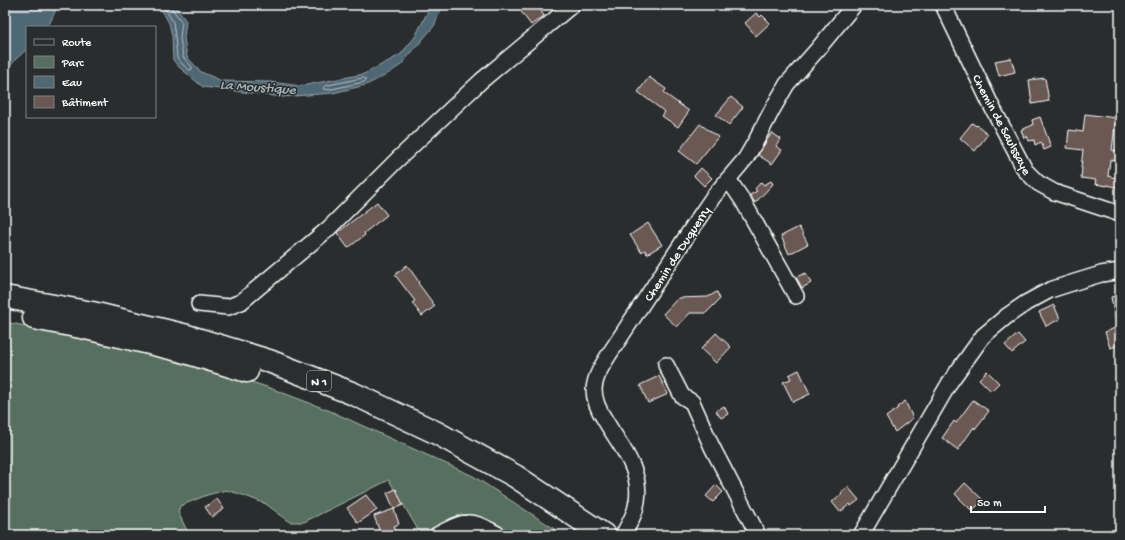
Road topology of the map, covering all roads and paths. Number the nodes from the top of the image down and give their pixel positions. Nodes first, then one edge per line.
1 (572, 5) edge
2 (854, 5) edge
3 (943, 5) edge
4 (728, 179) junction
5 (1120, 214) edge
6 (1120, 271) edge
7 (796, 296) dead end
8 (5, 297) edge
9 (199, 304) dead end
10 (5, 313) edge
11 (666, 365) dead end
12 (626, 529) edge
13 (437, 535) edge
14 (499, 535) edge
15 (578, 535) edge
16 (604, 535) edge
17 (758, 535) edge
18 (861, 535) edge

1 - 9 street
2 - 4 street, Chemin de Duquerry
3 - 5 street, Chemin de Saulssaye
4 - 7 street
4 - 12 street, Chemin de Duquerry
6 - 18 street
8 - 16 highway, N 1
10 - 15 highway, N 1
11 - 17 street
13 - 14 street

